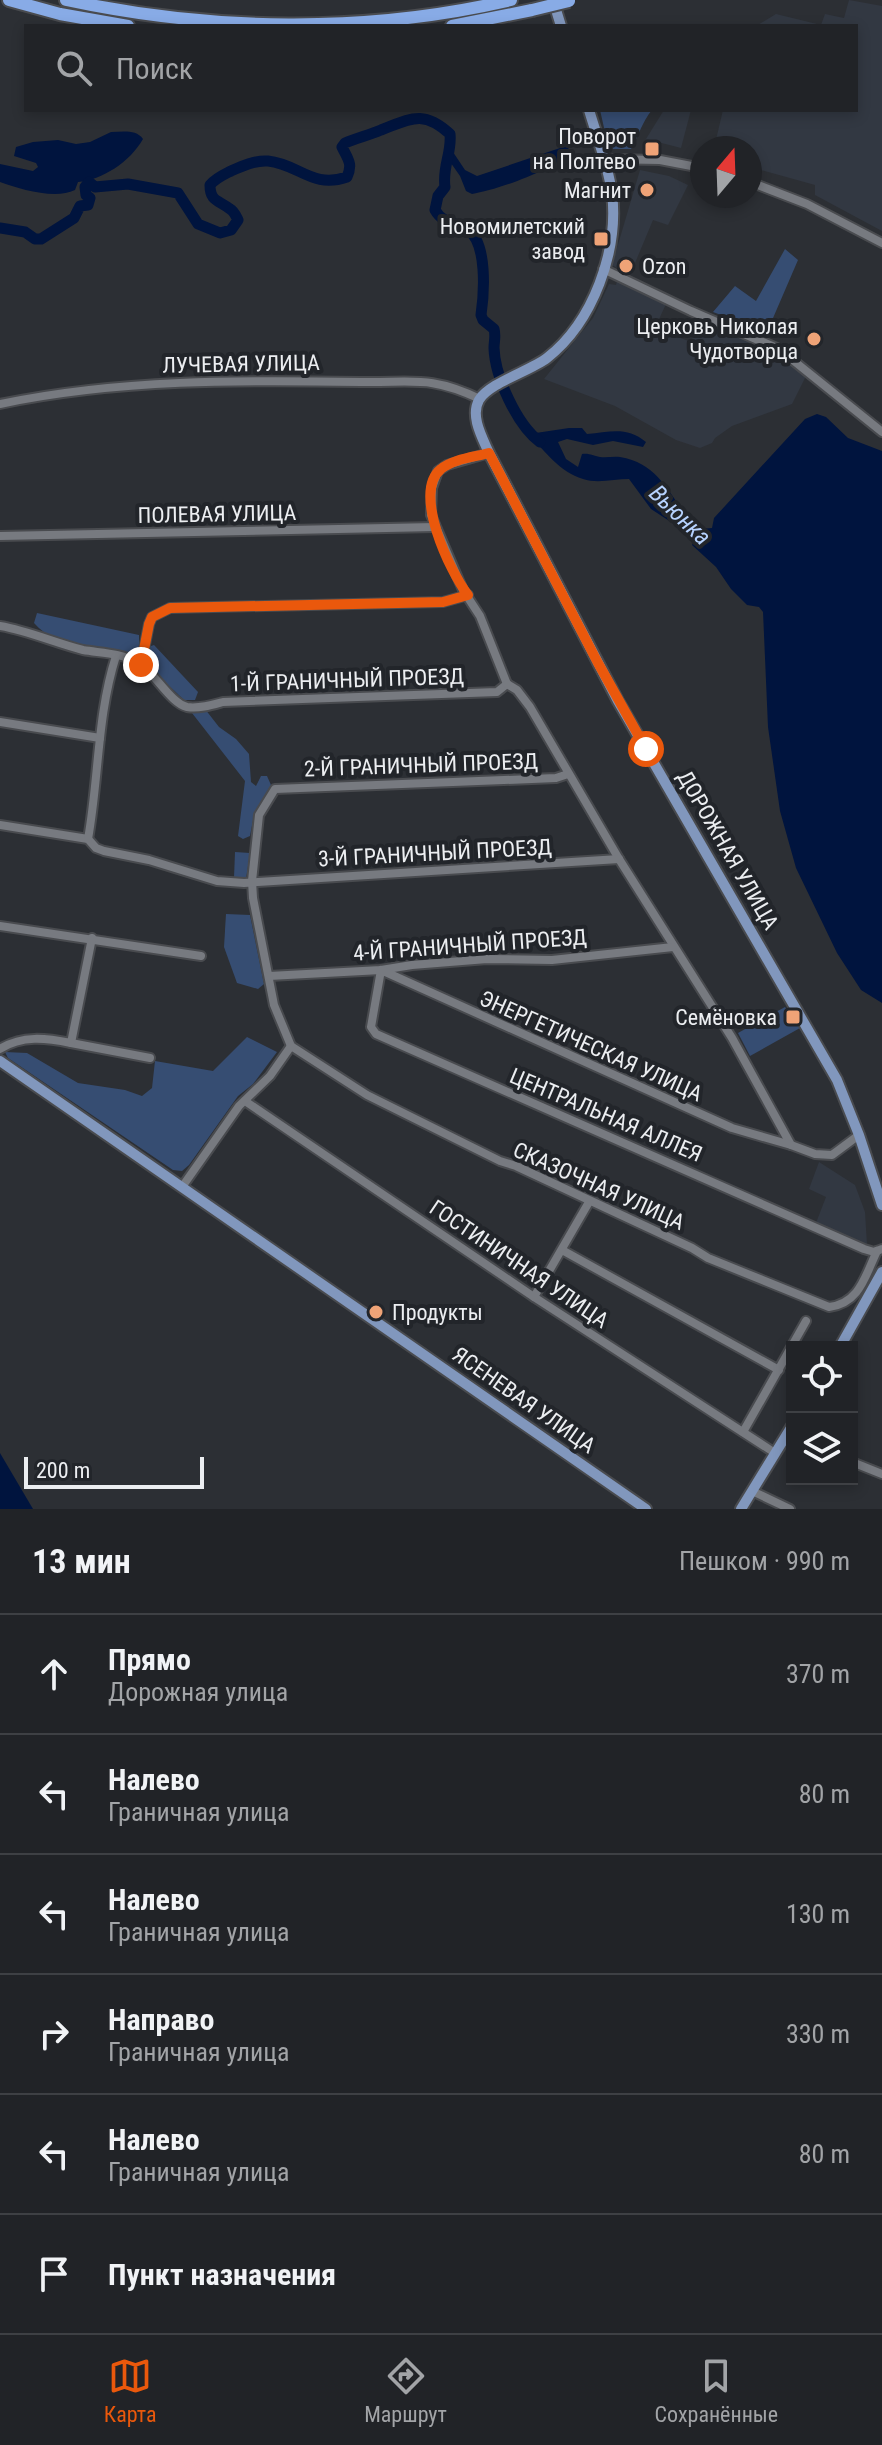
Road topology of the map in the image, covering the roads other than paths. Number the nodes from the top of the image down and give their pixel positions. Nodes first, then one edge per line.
1 (9, 0) edge
2 (66, 0) edge
3 (511, 0) edge
4 (553, 0) edge
5 (571, 0) edge
6 (115, 24) edge
7 (462, 24) edge
8 (560, 24) edge
9 (590, 112) edge
10 (604, 159) junction
11 (690, 166) edge
12 (762, 187) edge
13 (882, 243) edge
14 (603, 269) junction
15 (484, 395) junction
16 (0, 404) edge
17 (882, 432) edge
18 (489, 453) junction
19 (435, 527) junction
20 (0, 536) edge
21 (468, 595) junction
22 (0, 626) edge
23 (116, 656) junction
24 (141, 665) junction
25 (507, 684) junction
26 (0, 722) edge
27 (100, 738) junction
28 (568, 774) junction
29 (0, 825) edge
30 (88, 839) junction
31 (619, 859) junction
32 (252, 881) junction
33 (0, 926) edge
34 (92, 938) junction
35 (673, 947) junction
36 (201, 956) dead end
37 (381, 970) junction
38 (269, 976) junction
39 (71, 1043) junction
40 (291, 1046) junction
41 (0, 1049) edge
42 (150, 1058) dead end
43 (0, 1061) edge
44 (245, 1101) junction
45 (859, 1135) junction
46 (791, 1145) junction
47 (182, 1187) junction
48 (589, 1202) junction
49 (882, 1205) edge
50 (562, 1250) junction
51 (880, 1250) edge
52 (882, 1272) edge
53 (534, 1297) junction
54 (806, 1321) dead end
55 (843, 1341) edge
56 (779, 1370) junction
57 (743, 1432) junction
58 (786, 1436) edge
59 (775, 1453) junction
60 (858, 1464) edge
61 (882, 1474) edge
62 (752, 1491) junction
63 (646, 1509) edge
64 (741, 1509) edge
65 (790, 1509) edge

1 - 6 highway
2 - 3 highway
4 - 8 main road
5 - 7 highway, bridge
9 - 10 main road
10 - 11 street
10 - 14 main road
12 - 13 street
14 - 15 main road
14 - 17 street
15 - 16 street, ЛУЧЕВАЯ УЛИЦА
15 - 18 main road, ДОРОЖНАЯ УЛИЦА
18 - 19 street
18 - 45 main road, ДОРОЖНАЯ УЛИЦА
19 - 20 street, ПОЛЕВАЯ УЛИЦА
19 - 21 street
21 - 24 street
21 - 25 street
22 - 23 street
23 - 24 street
23 - 27 street
24 - 25 street, 1-Й ГРАНИЧНЫЙ ПРОЕЗД
25 - 28 street
26 - 27 street
27 - 30 street
28 - 31 street
28 - 32 street, 2-Й ГРАНИЧНЫЙ ПРОЕЗД
29 - 30 street
30 - 32 street
31 - 32 street, 3-Й ГРАНИЧНЫЙ ПРОЕЗД
31 - 35 street
32 - 38 street
33 - 34 street
34 - 36 street
34 - 39 street
35 - 37 street, 4-Й ГРАНИЧНЫЙ ПРОЕЗД
35 - 46 street
37 - 38 street, 4-Й ГРАНИЧНЫЙ ПРОЕЗД
37 - 46 street, ЭНЕРГЕТИЧЕСКАЯ УЛИЦА
37 - 51 street, ЦЕНТРАЛЬНАЯ АЛЛЕЯ
38 - 40 street
39 - 41 street
39 - 42 street
40 - 44 street
40 - 48 street, СКАЗОЧНАЯ УЛИЦА
43 - 47 main road, ЯСЕНЕВАЯ УЛИЦА
44 - 47 street
44 - 53 street, ГОСТИНИЧНАЯ УЛИЦА
45 - 46 street, ЭНЕРГЕТИЧЕСКАЯ УЛИЦА
45 - 49 main road, ДОРОЖНАЯ УЛИЦА
47 - 63 main road, ЯСЕНЕВАЯ УЛИЦА
48 - 50 street
48 - 51 street, СКАЗОЧНАЯ УЛИЦА
50 - 53 street
50 - 56 street
52 - 55 main road
53 - 57 street, ГОСТИНИЧНАЯ УЛИЦА
54 - 56 street
56 - 57 street
57 - 59 street, ГОСТИНИЧНАЯ УЛИЦА
58 - 59 main road
59 - 62 main road
60 - 61 street
62 - 64 main road
62 - 65 street

